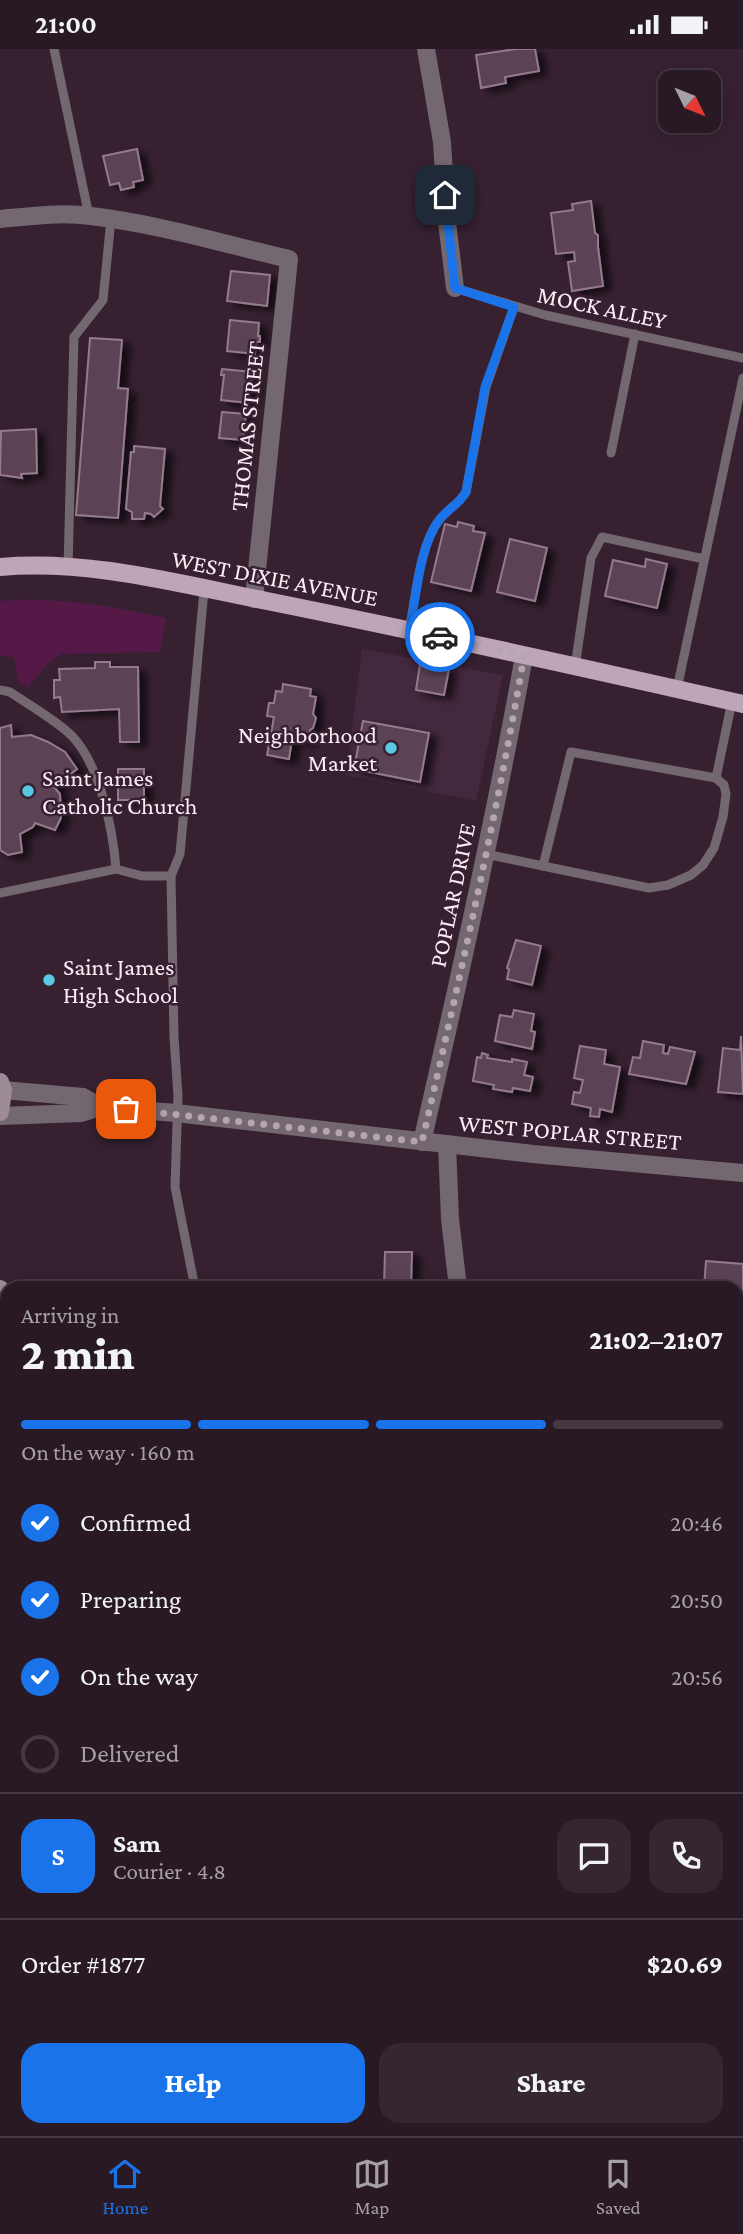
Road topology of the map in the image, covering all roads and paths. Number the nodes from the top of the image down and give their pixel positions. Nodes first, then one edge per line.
1 (54, 49) edge
2 (425, 49) edge
3 (89, 216) junction
4 (0, 219) edge
5 (111, 219) junction
6 (455, 288) joint
7 (514, 307) junction
8 (635, 334) junction
9 (743, 358) edge
10 (743, 378) edge
11 (611, 453) dead end
12 (705, 559) junction
13 (0, 567) edge
14 (68, 567) junction
15 (204, 590) junction
16 (254, 599) junction
17 (410, 630) junction
18 (524, 656) junction
19 (575, 667) junction
20 (677, 689) junction
21 (0, 690) edge
22 (738, 703) edge
23 (716, 778) junction
24 (486, 854) junction
25 (543, 866) junction
26 (116, 869) junction
27 (171, 876) junction
28 (0, 893) edge
29 (2, 1086) edge
30 (101, 1107) junction
31 (176, 1113) junction
32 (0, 1114) edge
33 (422, 1142) junction
34 (447, 1145) junction
35 (743, 1173) edge
36 (194, 1281) edge
37 (457, 1281) edge

1 - 3 lane
2 - 6 street
3 - 4 street
3 - 5 street
5 - 14 lane
5 - 16 street, THOMAS STREET
6 - 7 lane, MOCK ALLEY
7 - 8 lane, MOCK ALLEY
7 - 17 lane
8 - 9 lane, MOCK ALLEY
8 - 11 lane
10 - 12 lane
12 - 19 lane
12 - 20 lane
13 - 14 main road, WEST DIXIE AVENUE
14 - 15 main road, WEST DIXIE AVENUE
15 - 16 main road, WEST DIXIE AVENUE
15 - 27 lane
16 - 17 main road, WEST DIXIE AVENUE
17 - 18 main road, WEST DIXIE AVENUE
18 - 19 main road, WEST DIXIE AVENUE
18 - 24 street, POPLAR DRIVE
19 - 20 main road, WEST DIXIE AVENUE
20 - 22 main road, WEST DIXIE AVENUE
21 - 26 lane
22 - 23 lane
23 - 25 lane
23 - 25 lane
24 - 25 lane
24 - 33 street, POPLAR DRIVE
26 - 27 lane
26 - 28 lane
27 - 31 lane
29 - 30 street, WEST POPLAR STREET
29 - 32 main road
30 - 31 street, WEST POPLAR STREET
30 - 32 street, WEST POPLAR STREET
31 - 33 street, WEST POPLAR STREET
31 - 36 lane
33 - 34 street, WEST POPLAR STREET
34 - 35 street, WEST POPLAR STREET
34 - 37 street

